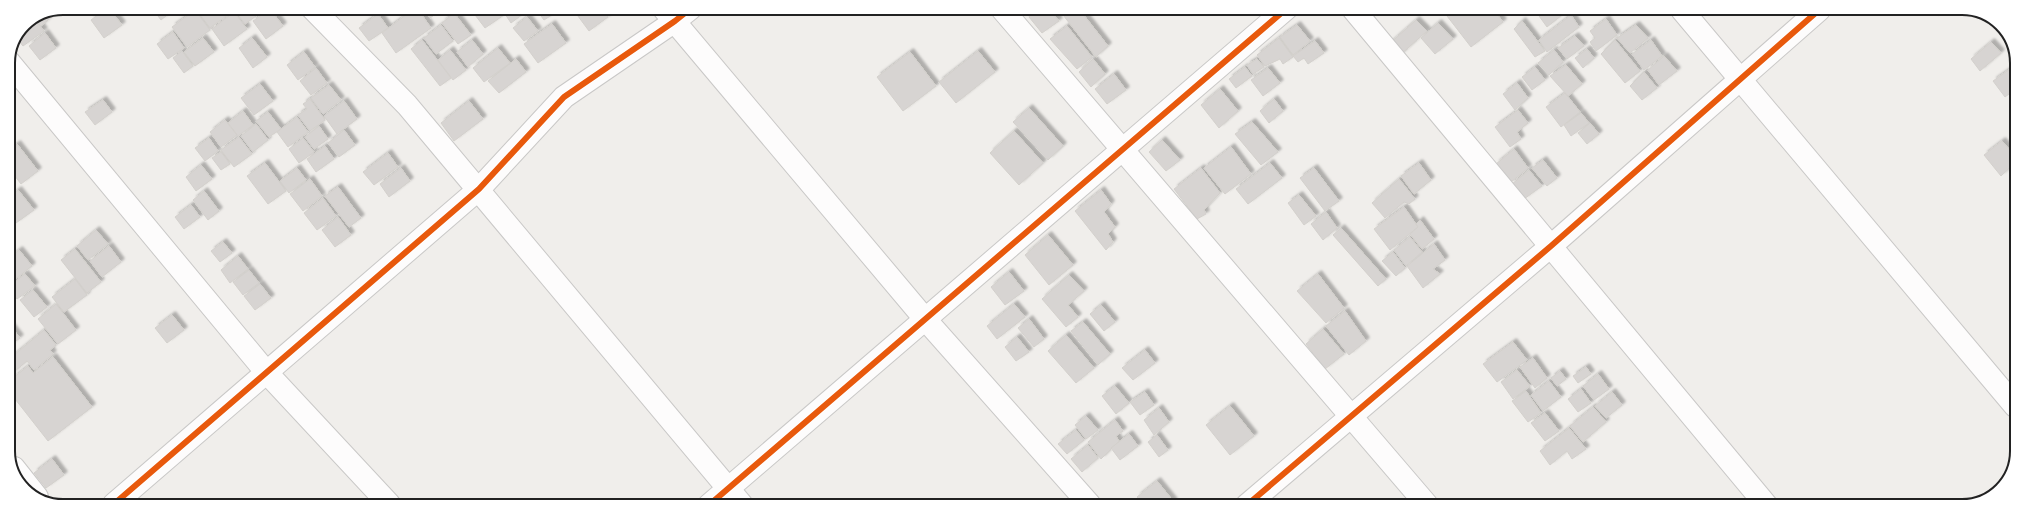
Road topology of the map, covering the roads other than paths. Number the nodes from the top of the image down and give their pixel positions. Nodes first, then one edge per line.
1 (319, 15) edge
2 (673, 15) edge
3 (678, 15) edge
4 (1007, 15) edge
5 (1279, 15) edge
6 (1358, 15) edge
7 (1686, 15) edge
8 (1813, 15) edge
9 (15, 70) edge
10 (1740, 79) junction
11 (1121, 149) junction
12 (479, 189) junction
13 (1551, 246) junction
14 (925, 319) junction
15 (267, 373) junction
16 (2010, 400) edge
17 (1350, 416) junction
18 (735, 497) edge
19 (120, 499) edge
20 (384, 499) edge
21 (1085, 499) edge
22 (1253, 499) edge
23 (1421, 499) edge
24 (1761, 499) edge

1 - 12 street
2 - 12 street
3 - 14 street
4 - 11 street
5 - 11 street
6 - 13 street
7 - 10 street
8 - 10 street
9 - 15 street
10 - 13 street
10 - 16 street
11 - 14 street
11 - 17 street
12 - 15 street
12 - 18 street
13 - 17 street
13 - 24 street
14 - 18 street
14 - 21 street
15 - 19 street
15 - 20 street
17 - 22 street
17 - 23 street

